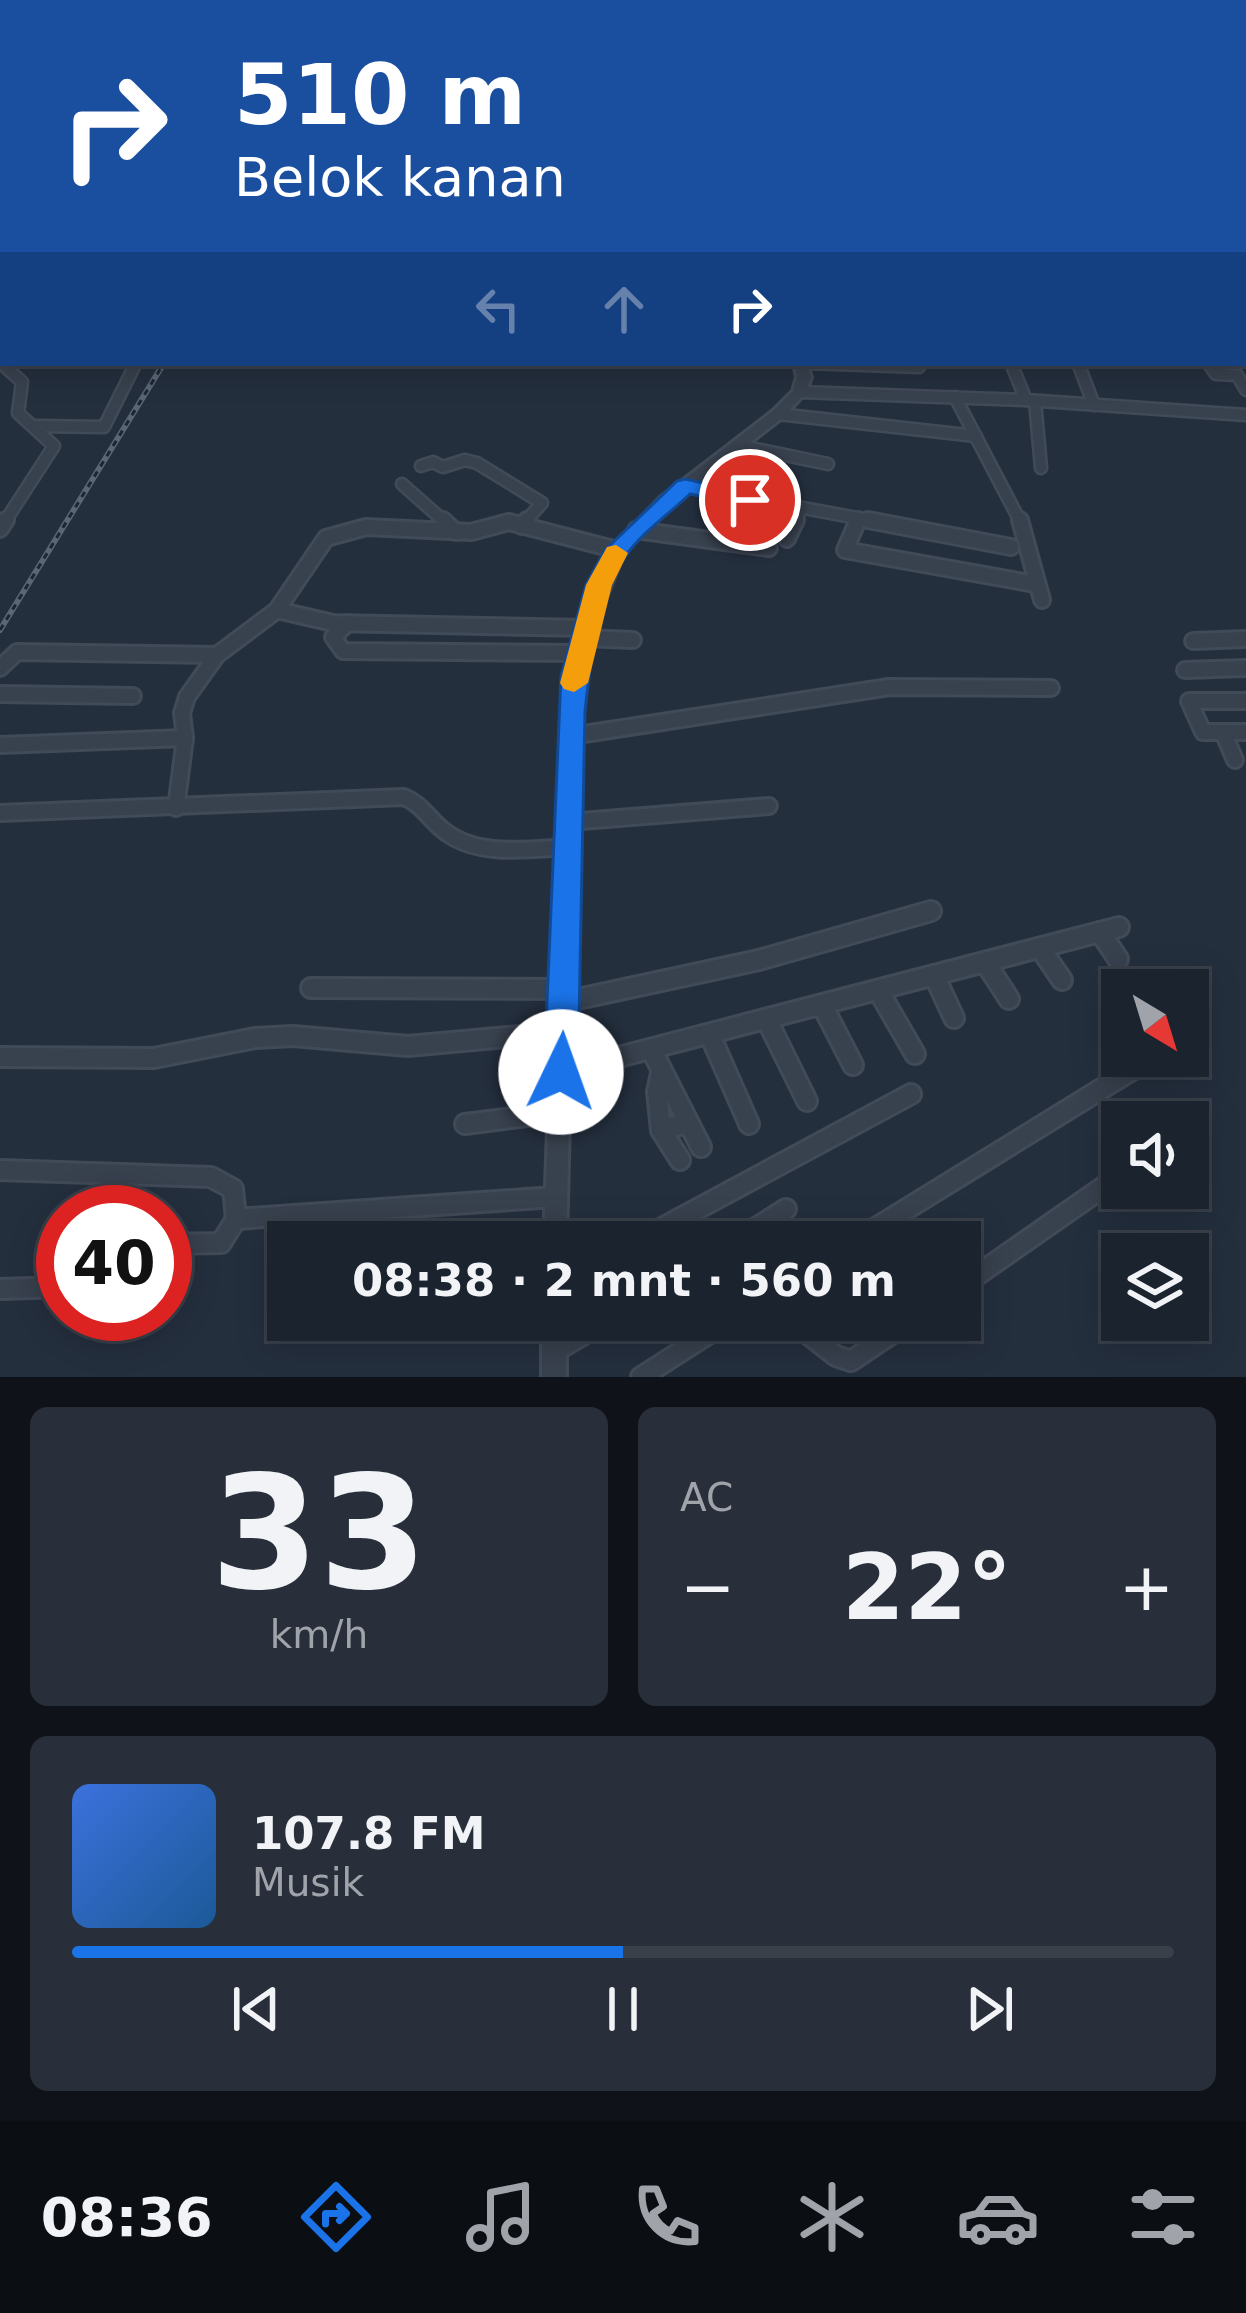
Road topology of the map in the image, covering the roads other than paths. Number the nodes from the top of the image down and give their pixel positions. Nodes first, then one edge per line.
1 (7, 366) edge
2 (135, 366) edge
3 (803, 366) edge
4 (891, 366) edge
5 (1012, 366) edge
6 (1079, 366) edge
7 (1210, 366) edge
8 (920, 367) dead end
9 (1246, 390) edge
10 (799, 392) junction
11 (955, 398) junction
12 (1030, 400) junction
13 (1094, 405) junction
14 (778, 415) junction
15 (1246, 415) edge
16 (35, 426) junction
17 (976, 436) junction
18 (737, 445) junction
19 (827, 464) dead end
20 (421, 466) dead end
21 (1041, 468) dead end
22 (402, 484) dead end
23 (685, 486) junction
24 (750, 500) junction
25 (801, 509) junction
26 (858, 520) junction
27 (733, 525) dead end
28 (522, 526) junction
29 (0, 529) edge
30 (636, 530) junction
31 (455, 532) junction
32 (787, 539) dead end
33 (1011, 547) dead end
34 (769, 548) dead end
35 (617, 550) junction
36 (1035, 584) junction
37 (1042, 600) dead end
38 (277, 610) junction
39 (350, 621) junction
40 (1246, 639) edge
41 (583, 640) junction
42 (633, 640) dead end
43 (1193, 641) dead end
44 (217, 655) junction
45 (0, 668) edge
46 (1246, 668) edge
47 (1185, 670) dead end
48 (1051, 688) dead end
49 (0, 694) edge
50 (133, 696) dead end
51 (1246, 700) edge
52 (1223, 732) junction
53 (1246, 732) edge
54 (571, 736) junction
55 (185, 738) junction
56 (0, 745) edge
57 (1235, 760) dead end
58 (769, 806) dead end
59 (176, 808) junction
60 (0, 812) edge
61 (569, 823) junction
62 (568, 847) junction
63 (931, 911) dead end
64 (1119, 927) dead end
65 (1100, 932) junction
66 (1040, 948) junction
67 (1118, 959) dead end
68 (985, 962) junction
69 (934, 975) junction
70 (1062, 980) dead end
71 (311, 988) dead end
72 (878, 990) junction
73 (564, 995) junction
74 (1009, 999) dead end
75 (822, 1004) junction
76 (954, 1018) dead end
77 (767, 1020) junction
78 (563, 1032) junction
79 (710, 1035) junction
80 (651, 1048) junction
81 (914, 1054) dead end
82 (0, 1057) edge
83 (854, 1065) dead end
84 (561, 1072) junction
85 (661, 1073) junction
86 (1121, 1077) edge
87 (911, 1094) dead end
88 (807, 1101) dead end
89 (559, 1112) junction
90 (687, 1123) junction
91 (465, 1124) dead end
92 (749, 1124) dead end
93 (661, 1130) junction
94 (701, 1147) dead end
95 (680, 1160) dead end
96 (0, 1170) edge
97 (1101, 1189) edge
98 (555, 1197) junction
99 (786, 1209) dead end
100 (236, 1219) junction
101 (555, 1221) edge
102 (675, 1221) edge
103 (767, 1221) edge
104 (887, 1221) edge
105 (192, 1244) edge
106 (981, 1272) edge
107 (36, 1288) edge
108 (0, 1289) edge
109 (582, 1341) edge
110 (697, 1341) edge
111 (817, 1341) edge
112 (881, 1341) edge
113 (554, 1364) edge
114 (641, 1377) edge

1 - 16 street
2 - 16 street
3 - 10 street
4 - 8 street
5 - 12 street
6 - 13 street
7 - 9 street
10 - 11 street
10 - 14 street
11 - 12 street
11 - 17 street
12 - 13 street
12 - 21 street
13 - 15 street
14 - 17 street
14 - 18 street
16 - 29 street
17 - 36 street
18 - 19 street
18 - 23 street
20 - 28 street
22 - 31 street
23 - 24 street
23 - 30 street
24 - 25 street
24 - 27 street
25 - 26 street
25 - 32 street
26 - 33 street
26 - 36 street
28 - 31 street
28 - 35 street
30 - 34 street
30 - 35 street
31 - 38 street
35 - 41 street
36 - 37 street
38 - 39 street
38 - 44 street
39 - 41 street
39 - 41 street
40 - 43 street
41 - 42 street
41 - 54 street
44 - 45 street
44 - 55 street
46 - 47 street
48 - 54 street
49 - 50 street
51 - 52 street
52 - 53 street
52 - 57 street
54 - 61 street
55 - 56 street
55 - 59 street
58 - 61 street
59 - 60 street
59 - 62 street
61 - 62 street
62 - 73 street
63 - 73 street
64 - 65 street
65 - 66 street
65 - 67 street
66 - 68 street
66 - 70 street
68 - 69 street
68 - 74 street
69 - 72 street
69 - 76 street
71 - 73 street
72 - 75 street
72 - 81 street
73 - 78 street
75 - 77 street
75 - 83 street
77 - 79 street
77 - 88 street
78 - 82 street
78 - 84 street
79 - 80 street
79 - 92 street
80 - 84 street
80 - 85 street
84 - 89 street
85 - 90 street
85 - 93 street
86 - 104 street
87 - 102 street
89 - 91 street
89 - 98 street
90 - 93 street
90 - 94 street
93 - 95 street
96 - 100 street
97 - 106 street
98 - 100 street
98 - 101 street
99 - 103 street
100 - 105 street
107 - 108 street
109 - 113 street
110 - 114 street
111 - 112 street

